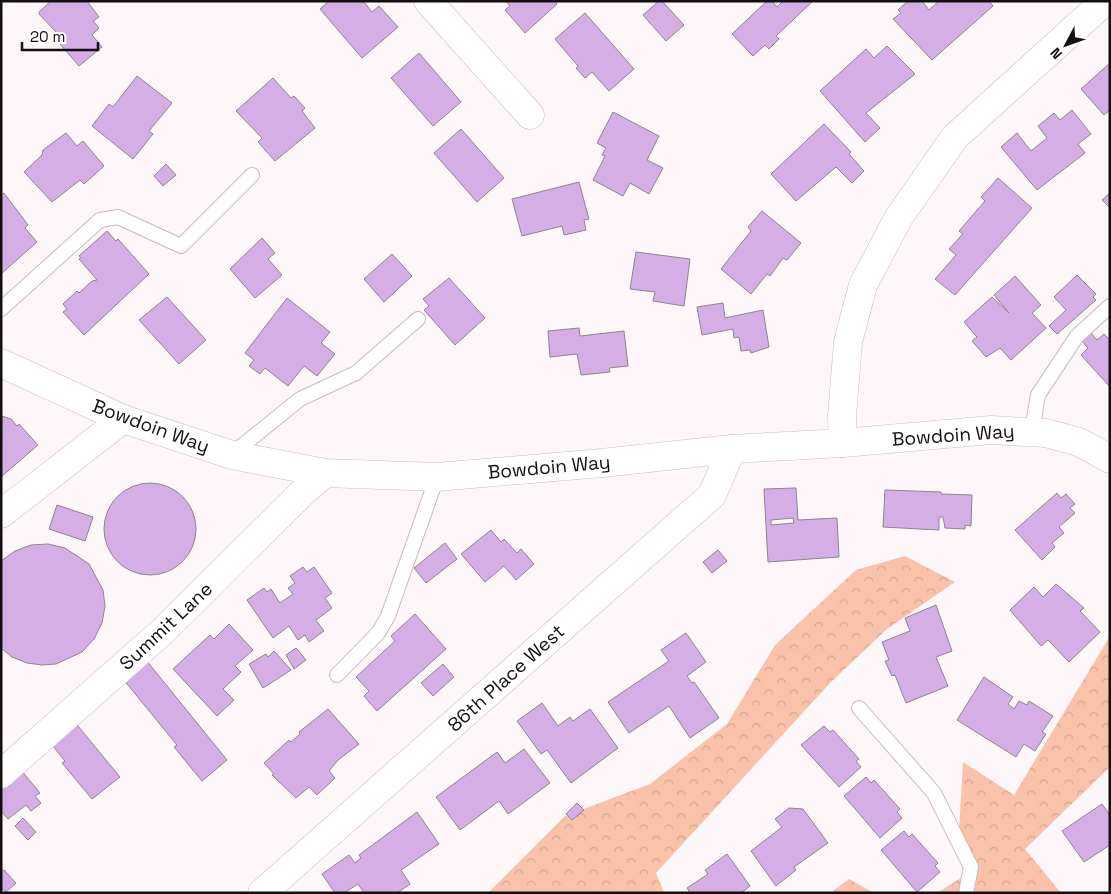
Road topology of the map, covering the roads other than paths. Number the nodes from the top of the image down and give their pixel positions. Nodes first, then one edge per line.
1 (428, 1) edge
2 (1105, 1) edge
3 (530, 115) dead end
4 (252, 175) dead end
5 (1110, 306) edge
6 (1, 309) edge
7 (418, 319) dead end
8 (1, 363) edge
9 (123, 419) junction
10 (1032, 431) junction
11 (843, 443) junction
12 (732, 449) junction
13 (232, 455) junction
14 (1110, 459) edge
15 (325, 473) junction
16 (438, 476) junction
17 (1, 514) edge
18 (336, 676) dead end
19 (859, 708) dead end
20 (1, 774) edge
21 (262, 893) edge
22 (966, 893) edge

1 - 3 street
2 - 11 street
4 - 6 lane
5 - 10 lane
7 - 13 lane
8 - 9 street, Bowdoin Way
9 - 13 street, Bowdoin Way
9 - 17 street
10 - 11 street, Bowdoin Way
10 - 14 street, Bowdoin Way
11 - 12 street, Bowdoin Way
12 - 16 street, Bowdoin Way
12 - 21 street, 86th Place West
13 - 15 street, Bowdoin Way
15 - 16 street, Bowdoin Way
15 - 20 street, Summit Lane
16 - 18 lane
19 - 22 lane

